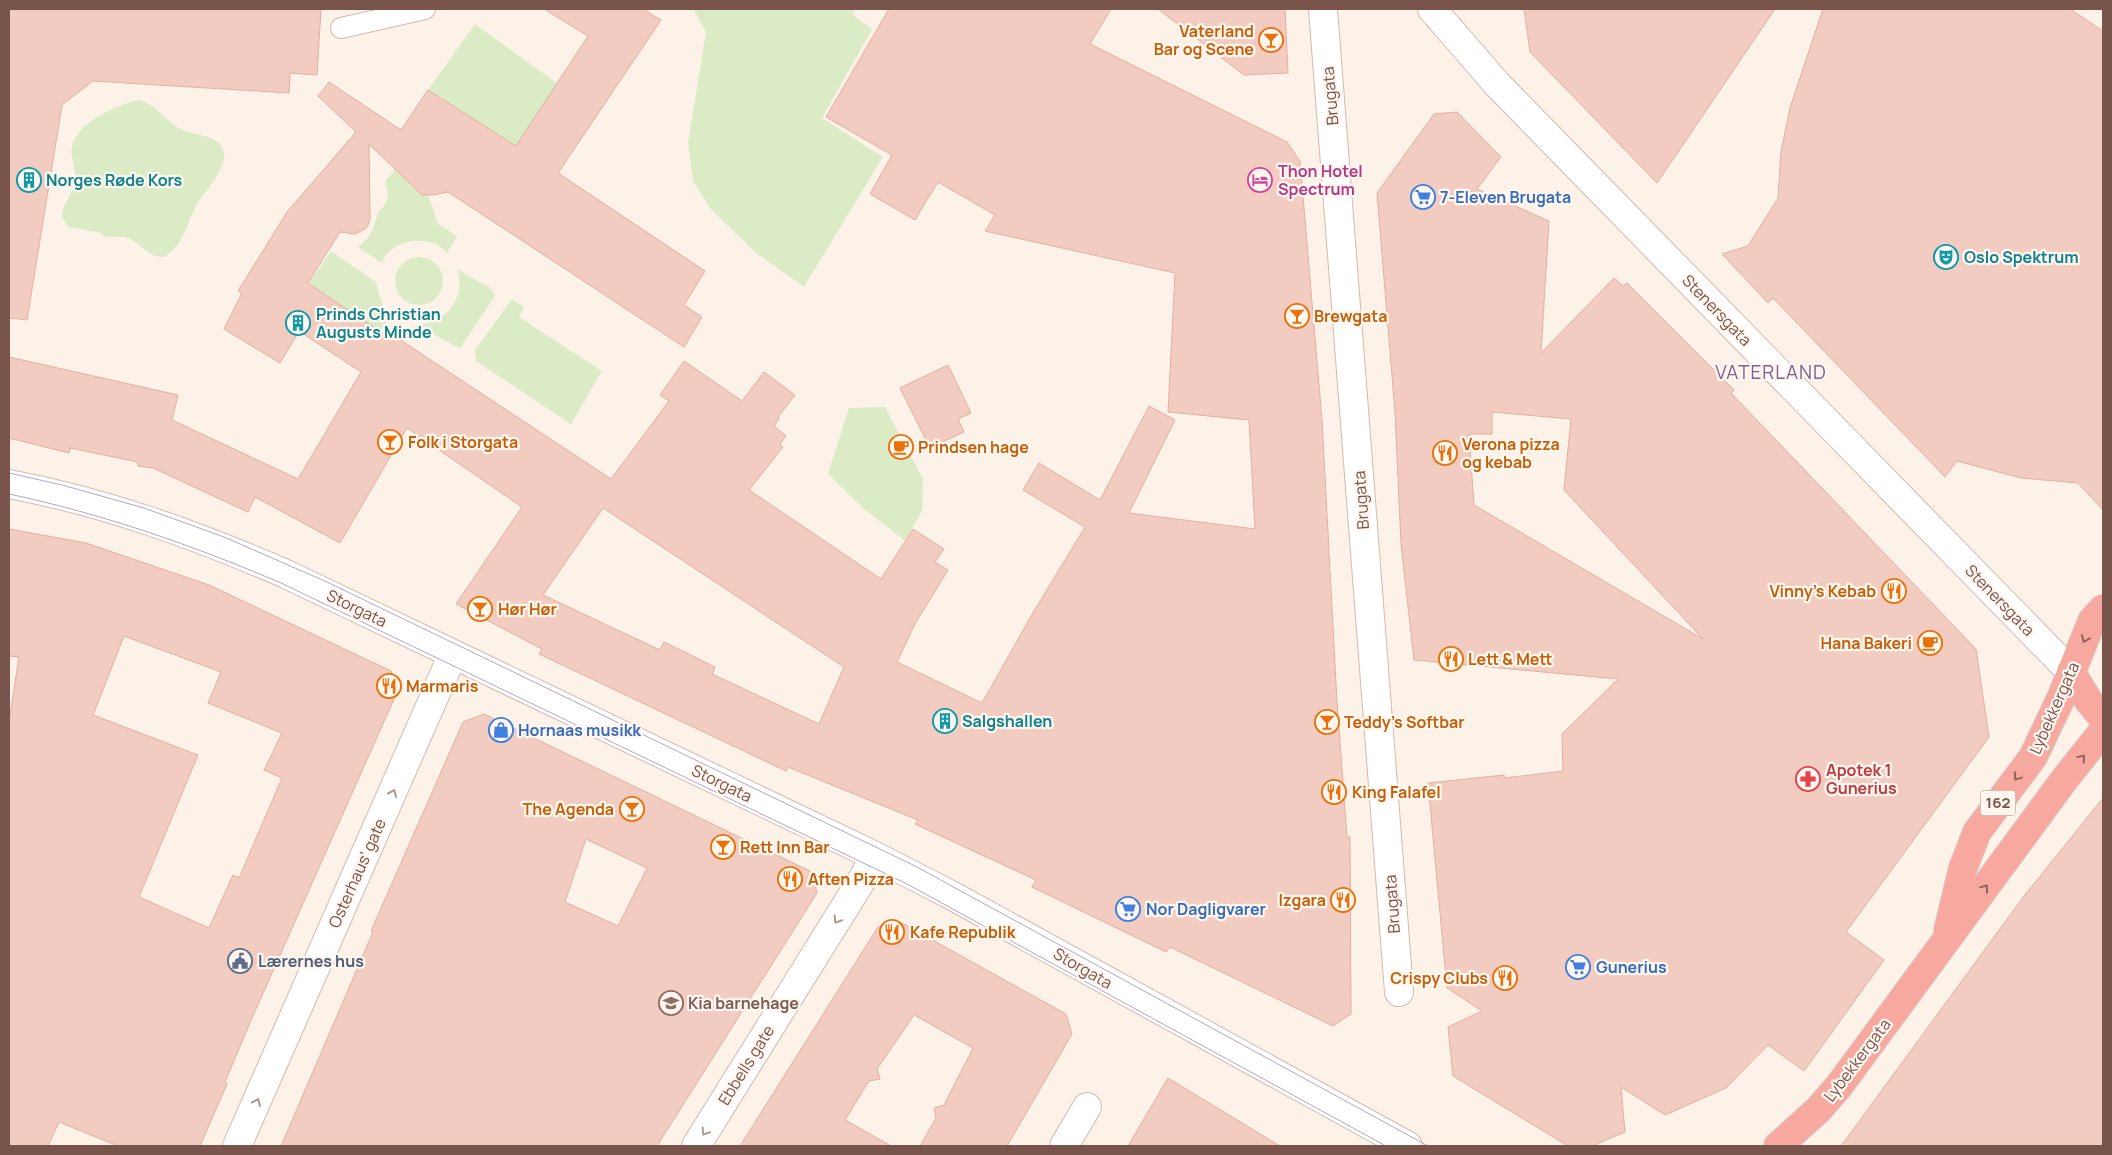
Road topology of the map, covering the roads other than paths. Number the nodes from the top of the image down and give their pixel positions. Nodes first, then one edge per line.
1 (425, 9) edge
2 (1323, 9) edge
3 (1432, 9) edge
4 (340, 28) dead end
5 (9, 484) edge
6 (2103, 609) edge
7 (453, 654) junction
8 (2071, 672) junction
9 (2103, 689) edge
10 (2103, 718) edge
11 (2103, 731) edge
12 (875, 856) junction
13 (1945, 942) junction
14 (1399, 992) dead end
15 (1086, 1107) dead end
16 (238, 1146) edge
17 (696, 1146) edge
18 (1064, 1146) edge
19 (1408, 1146) edge
20 (1778, 1146) edge

1 - 4 lane
2 - 14 street, Brugata
3 - 8 street, Stenersgata
5 - 7 street, Storgata
6 -> 8 highway, Lybekkergata / 162
7 - 12 street, Storgata
16 -> 7 street, Osterhaus’ gate
8 - 9 highway
8 - 10 highway
8 -> 13 highway, Lybekkergata / 162
13 -> 11 highway, Lybekkergata / 162
12 -> 17 street, Ebbells gate
12 - 19 street, Storgata
13 - 20 highway, Lybekkergata / 162
15 - 18 street

